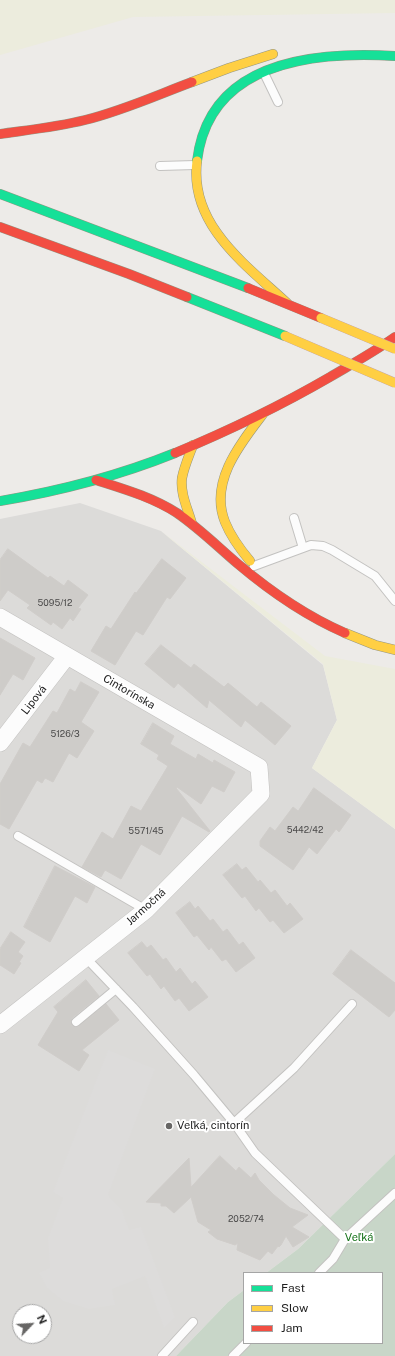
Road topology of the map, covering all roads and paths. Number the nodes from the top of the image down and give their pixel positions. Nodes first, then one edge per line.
1 (281, 53) dead end
2 (395, 56) edge
3 (263, 70) junction
4 (277, 99) dead end
5 (0, 134) edge
6 (196, 165) junction
7 (160, 166) dead end
8 (0, 194) edge
9 (0, 227) edge
10 (287, 303) junction
11 (395, 337) edge
12 (395, 349) edge
13 (395, 383) edge
14 (263, 414) junction
15 (194, 445) junction
16 (96, 480) junction
17 (0, 501) edge
18 (295, 521) dead end
19 (192, 524) junction
20 (303, 548) junction
21 (254, 566) junction
22 (265, 574) dead end
23 (395, 601) edge
24 (0, 618) edge
25 (349, 625) dead end
26 (374, 634) dead end
27 (395, 650) edge
28 (68, 656) junction
29 (0, 743) edge
30 (259, 767) joint
31 (18, 836) dead end
32 (146, 910) junction
33 (86, 958) junction
34 (116, 989) junction
35 (352, 1004) dead end
36 (76, 1022) dead end
37 (0, 1025) edge
38 (234, 1123) junction
39 (395, 1193) edge
40 (345, 1239) junction
41 (320, 1272) edge
42 (193, 1322) dead end
43 (245, 1344) edge
44 (162, 1356) edge
45 (233, 1356) edge

1 - 5 main road
2 - 3 main road
3 - 4 lane
3 - 6 main road
6 - 7 lane
6 - 10 main road
8 - 10 main road
9 - 13 main road, bridge
10 - 12 main road, bridge
11 - 14 main road
14 - 15 main road
14 - 21 main road
15 - 16 main road
15 - 19 main road
16 - 17 main road
16 - 19 main road
18 - 20 lane
19 - 27 main road
20 - 21 lane
20 - 23 lane
21 - 22 main road
24 - 28 street, Cintorínska
25 - 26 main road
28 - 29 street, Lipová
28 - 30 street, Cintorínska
30 - 32 street, Jarmočná
31 - 32 lane
32 - 33 street, Jarmočná
33 - 34 lane
33 - 37 street, Jarmočná
34 - 36 lane
34 - 38 lane
35 - 38 lane
38 - 40 lane
39 - 40 lane
40 - 41 lane
42 - 44 lane
43 - 45 lane

